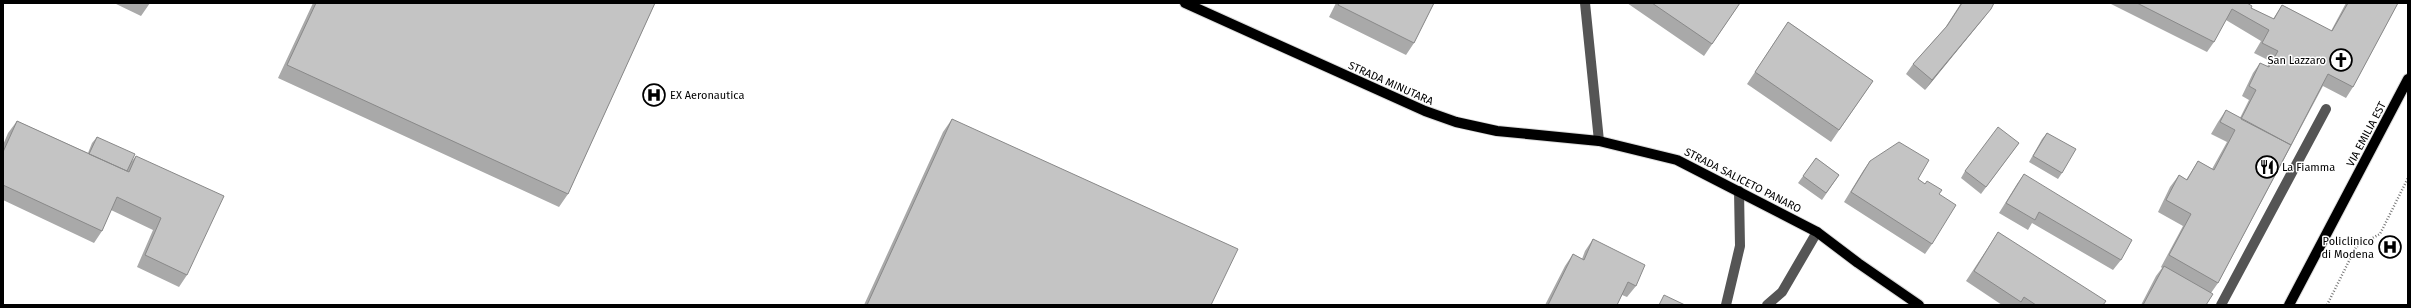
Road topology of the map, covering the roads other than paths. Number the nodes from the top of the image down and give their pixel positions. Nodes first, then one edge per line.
1 (1185, 3) edge
2 (1585, 3) edge
3 (2408, 79) edge
4 (2326, 109) dead end
5 (1599, 141) junction
6 (1739, 191) junction
7 (1817, 232) junction
8 (1726, 305) edge
9 (1768, 305) edge
10 (1919, 305) edge
11 (2222, 305) edge
12 (2289, 305) edge

1 - 5 main road, STRADA MINUTARA
2 - 5 street
3 - 12 main road, VIA EMILIA EST
4 - 11 street
5 - 6 main road, STRADA SALICETO PANARO
6 - 7 main road, STRADA SALICETO PANARO
6 - 8 street
7 - 9 street
7 - 10 main road, STRADA SALICETO PANARO

